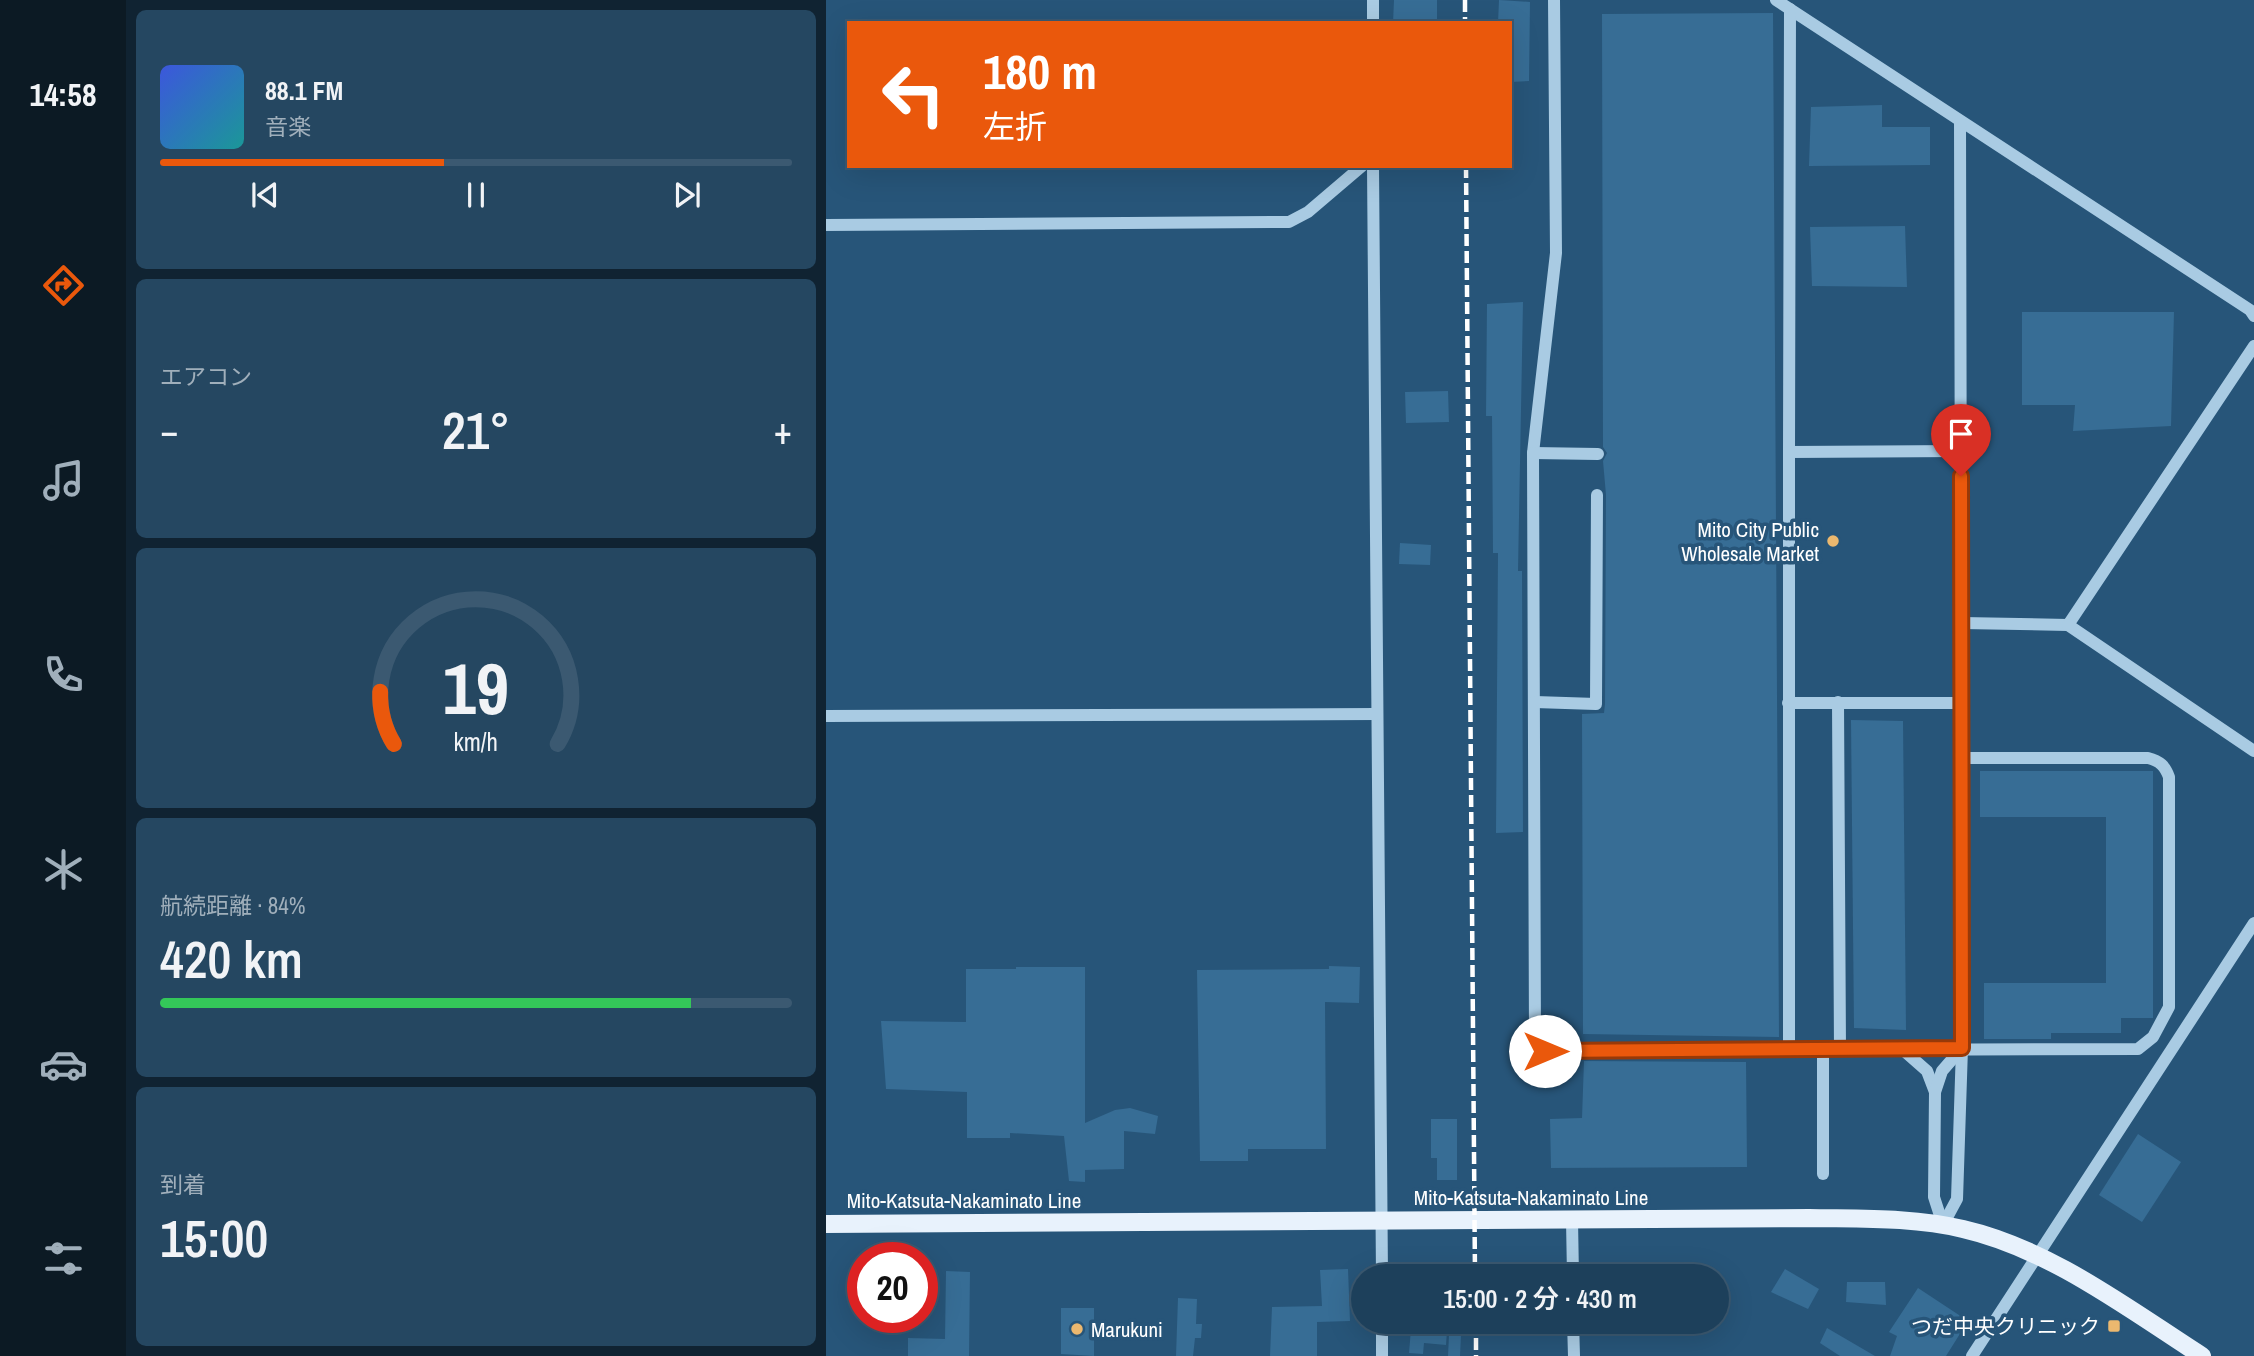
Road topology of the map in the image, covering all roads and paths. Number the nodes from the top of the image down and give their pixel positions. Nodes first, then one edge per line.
1 (1373, 0) edge
2 (1554, 0) edge
3 (1776, 0) edge
4 (1790, 9) junction
5 (1373, 21) edge
6 (1960, 121) junction
7 (1360, 168) edge
8 (1373, 168) edge
9 (826, 225) edge
10 (2254, 316) edge
11 (2254, 346) edge
12 (1961, 451) junction
13 (1789, 452) junction
14 (1533, 453) junction
15 (1598, 454) dead end
16 (1597, 495) dead end
17 (1962, 623) junction
18 (2068, 625) junction
19 (1535, 702) junction
20 (1838, 702) junction
21 (1788, 703) junction
22 (1962, 703) junction
23 (1377, 714) junction
24 (826, 716) edge
25 (2254, 751) edge
26 (1962, 758) junction
27 (2254, 923) edge
28 (2147, 1045) junction
29 (1962, 1048) junction
30 (1789, 1049) junction
31 (1902, 1049) junction
32 (1823, 1050) junction
33 (1840, 1050) junction
34 (2166, 1058) junction
35 (1935, 1092) junction
36 (1823, 1174) dead end
37 (1572, 1220) junction
38 (1381, 1221) junction
39 (826, 1224) edge
40 (1943, 1225) junction
41 (2037, 1256) junction
42 (1382, 1264) edge
43 (1573, 1264) edge
44 (1382, 1334) edge
45 (1573, 1334) edge
46 (1382, 1356) edge
47 (1574, 1356) edge
48 (1972, 1356) edge
49 (2202, 1356) edge

1 - 5 street
2 - 14 street
3 - 4 street
4 - 6 street
4 - 13 street
6 - 10 street
6 - 12 street
7 - 9 street
8 - 23 street
11 - 18 street
12 - 13 street
12 - 17 street
13 - 21 street
14 - 15 street
14 - 19 street
16 - 19 street
17 - 18 street
17 - 22 street
18 - 25 street
19 - 30 street
20 - 21 street
20 - 22 street
20 - 33 street
21 - 30 street
22 - 26 street
23 - 24 street
23 - 38 street
26 - 28 street
26 - 29 street
27 - 34 street
28 - 29 street
28 - 34 street
29 - 31 street
29 - 35 street
29 - 40 street
30 - 32 street
31 - 33 street
31 - 35 street
32 - 33 street
32 - 36 street
34 - 41 street
35 - 40 street
37 - 38 main road, Mito-Katsuta-Nakaminato Line
37 - 40 main road, Mito-Katsuta-Nakaminato Line
37 - 43 street
38 - 39 main road, Mito-Katsuta-Nakaminato Line
38 - 42 street
40 - 41 main road, Mito-Katsuta-Nakaminato Line
41 - 48 street
41 - 49 main road, Mito-Katsuta-Nakaminato Line
44 - 46 street
45 - 47 street

